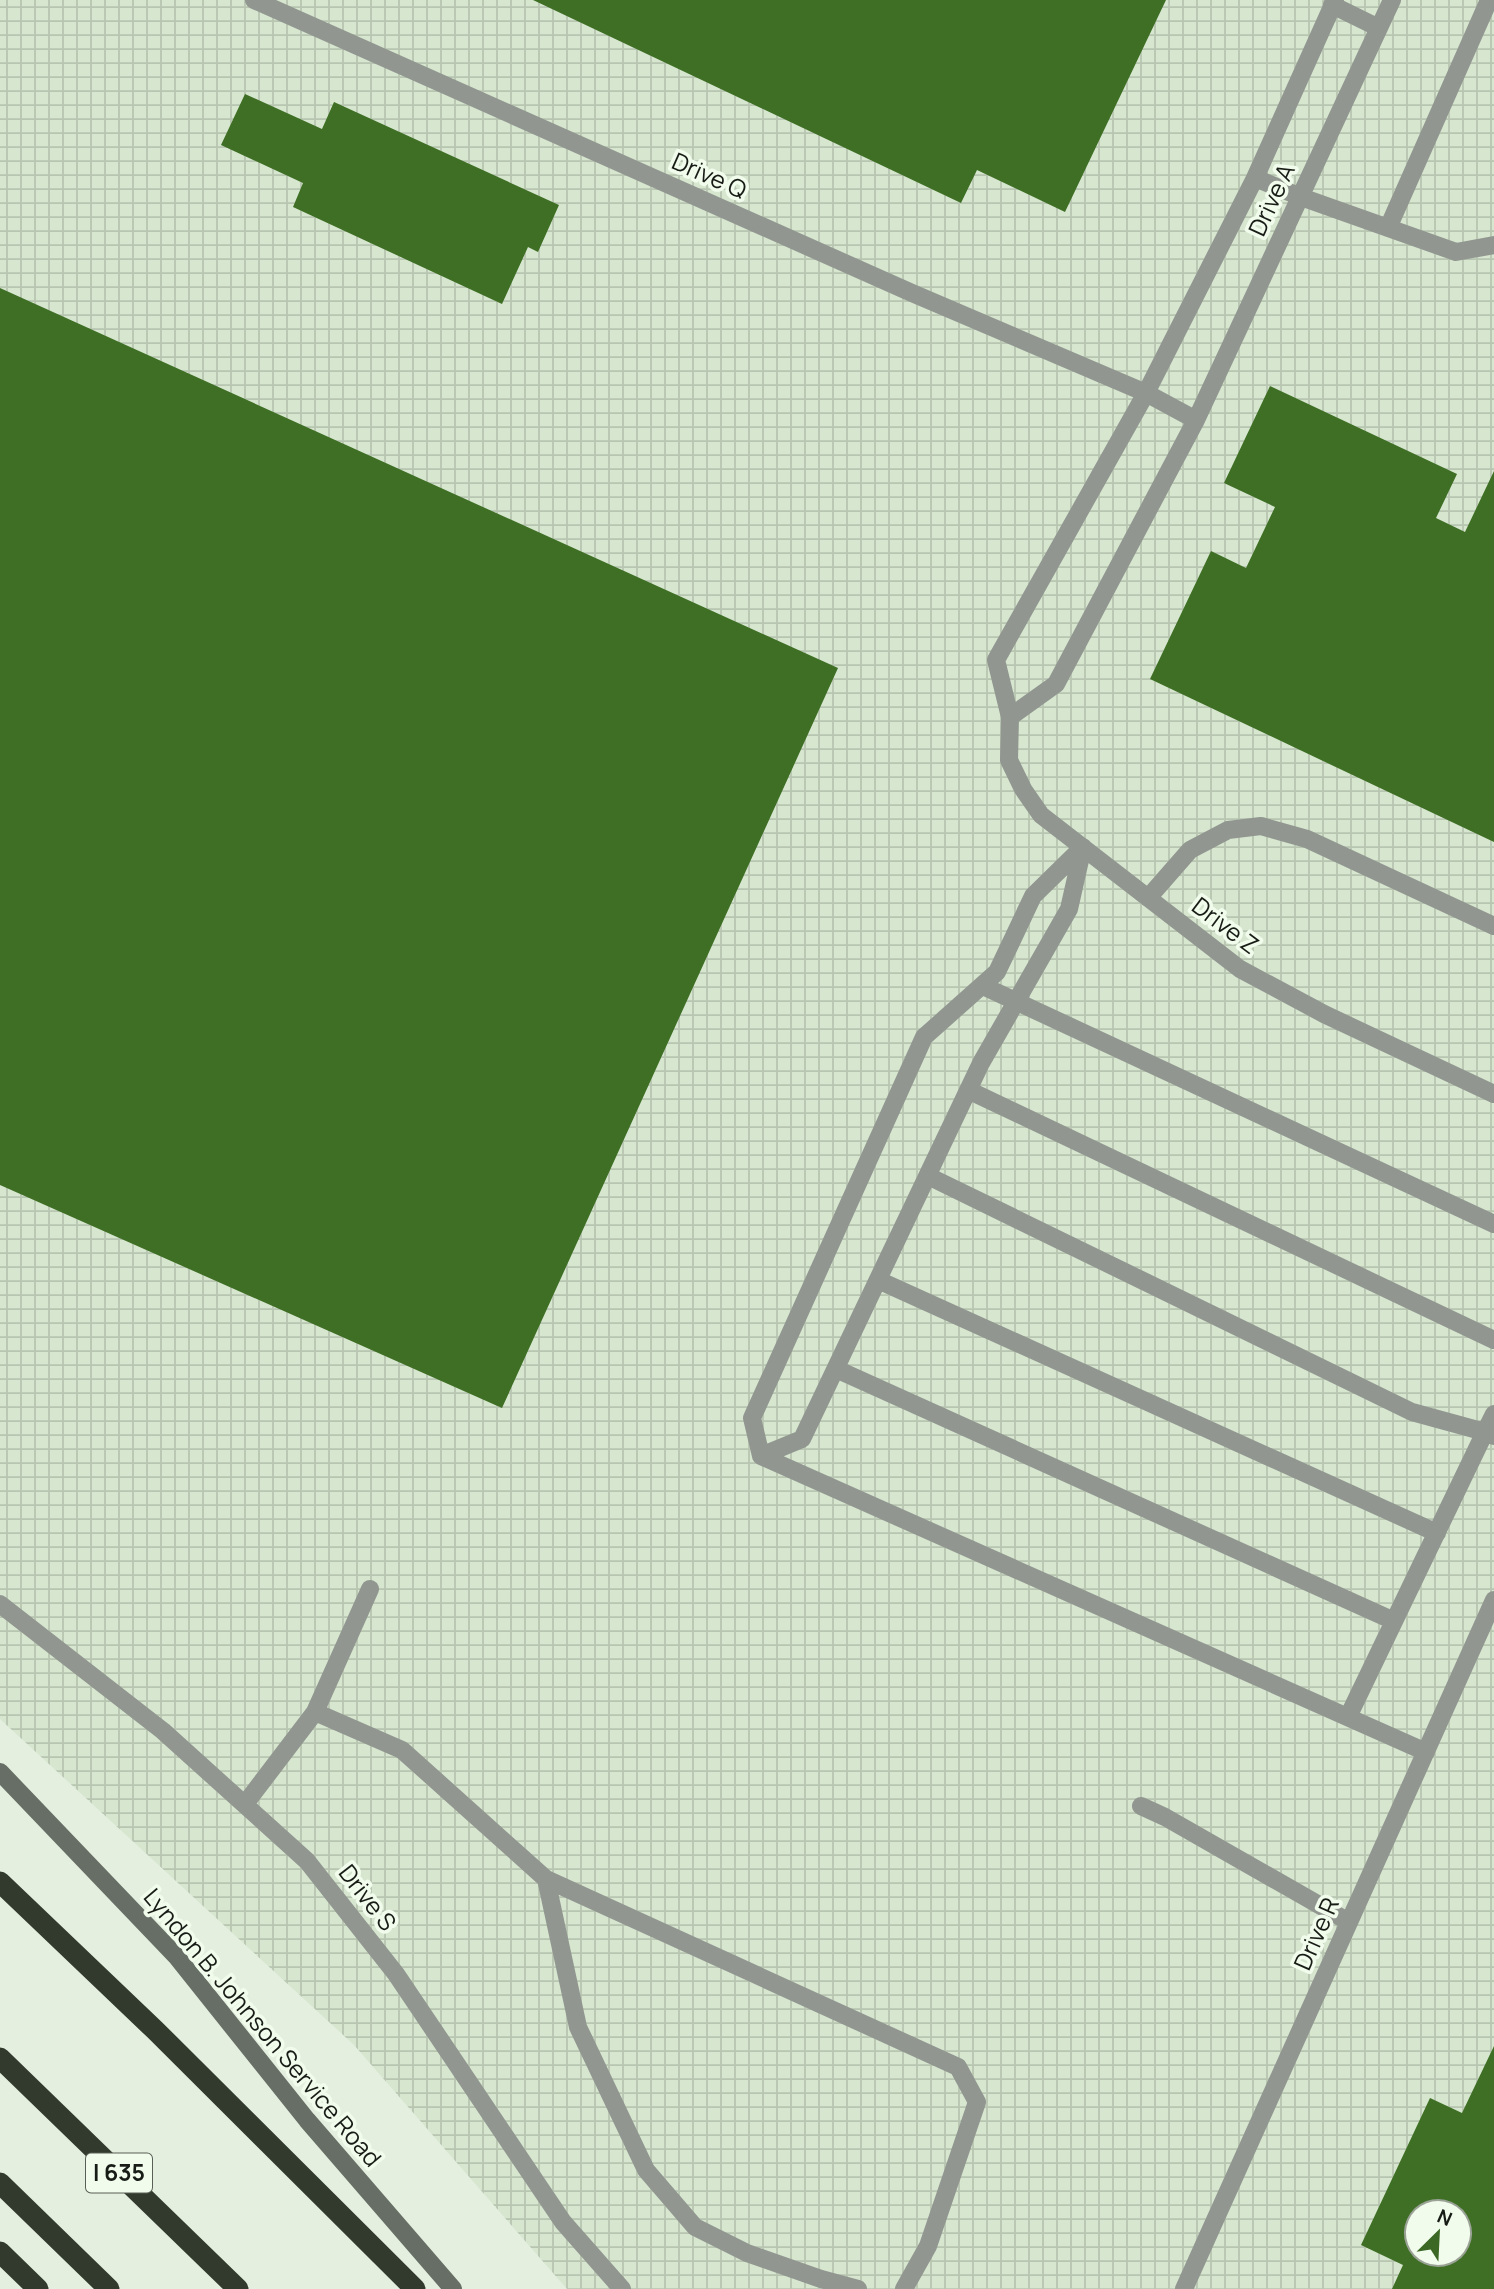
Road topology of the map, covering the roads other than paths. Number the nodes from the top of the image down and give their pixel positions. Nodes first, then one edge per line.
1 (254, 0) edge
2 (1392, 0) edge
3 (1489, 0) edge
4 (1333, 3) edge
5 (1379, 28) junction
6 (1255, 178) junction
7 (1301, 197) junction
8 (1388, 228) junction
9 (1494, 245) edge
10 (1146, 393) junction
11 (1196, 420) junction
12 (1010, 717) junction
13 (1083, 846) junction
14 (1148, 898) junction
15 (1494, 926) edge
16 (983, 986) junction
17 (1018, 1002) junction
18 (968, 1090) junction
19 (1494, 1094) edge
20 (928, 1176) junction
21 (1494, 1224) edge
22 (878, 1280) junction
23 (1494, 1340) edge
24 (836, 1368) junction
25 (1494, 1414) edge
26 (1490, 1434) edge
27 (761, 1456) junction
28 (1437, 1533) junction
29 (370, 1589) dead end
30 (1494, 1600) edge
31 (0, 1604) edge
32 (1394, 1620) junction
33 (315, 1712) junction
34 (1348, 1717) junction
35 (1426, 1752) junction
36 (0, 1772) edge
37 (244, 1804) junction
38 (1141, 1806) dead end
39 (545, 1878) junction
40 (0, 1882) edge
41 (1349, 1922) junction
42 (0, 2058) edge
43 (0, 2183) edge
44 (0, 2252) edge
45 (38, 2289) edge
46 (109, 2289) edge
47 (238, 2289) edge
48 (415, 2289) edge
49 (453, 2289) edge
50 (622, 2289) edge
51 (858, 2289) edge
52 (904, 2289) edge
53 (1184, 2289) edge

1 - 10 lane, Drive Q
2 - 5 lane, Drive A
3 - 8 lane
4 - 5 lane
4 - 6 lane, Drive A
5 - 7 lane, Drive A
6 - 7 lane
6 - 10 lane, Drive A
7 - 8 lane
7 - 11 lane, Drive A
8 - 9 lane
10 - 11 lane, Drive Q
10 - 12 lane, Drive Z
11 - 12 lane
12 - 13 lane, Drive Z
13 - 14 lane, Drive Z
13 - 16 lane
13 - 17 lane
14 - 15 lane
14 - 19 lane, Drive Z
16 - 17 lane
16 - 27 lane
17 - 18 lane
17 - 21 lane
18 - 20 lane
18 - 23 lane
20 - 22 lane
20 - 26 lane
22 - 24 lane
22 - 28 lane
24 - 27 lane
24 - 32 lane
25 - 26 lane
26 - 28 lane
27 - 34 lane
28 - 32 lane
29 - 33 lane
30 - 35 lane, Drive R
31 - 37 lane, Drive S
32 - 34 lane
33 - 37 lane
33 - 39 lane
34 - 35 lane
35 - 41 lane, Drive R
36 - 49 main road, Lyndon B. Johnson Service Road
37 - 50 lane, Drive S
38 - 41 lane
39 - 51 lane
39 - 52 lane
40 - 48 highway
41 - 53 lane, Drive R
42 - 47 highway, I 635
43 - 46 highway
44 - 45 highway

